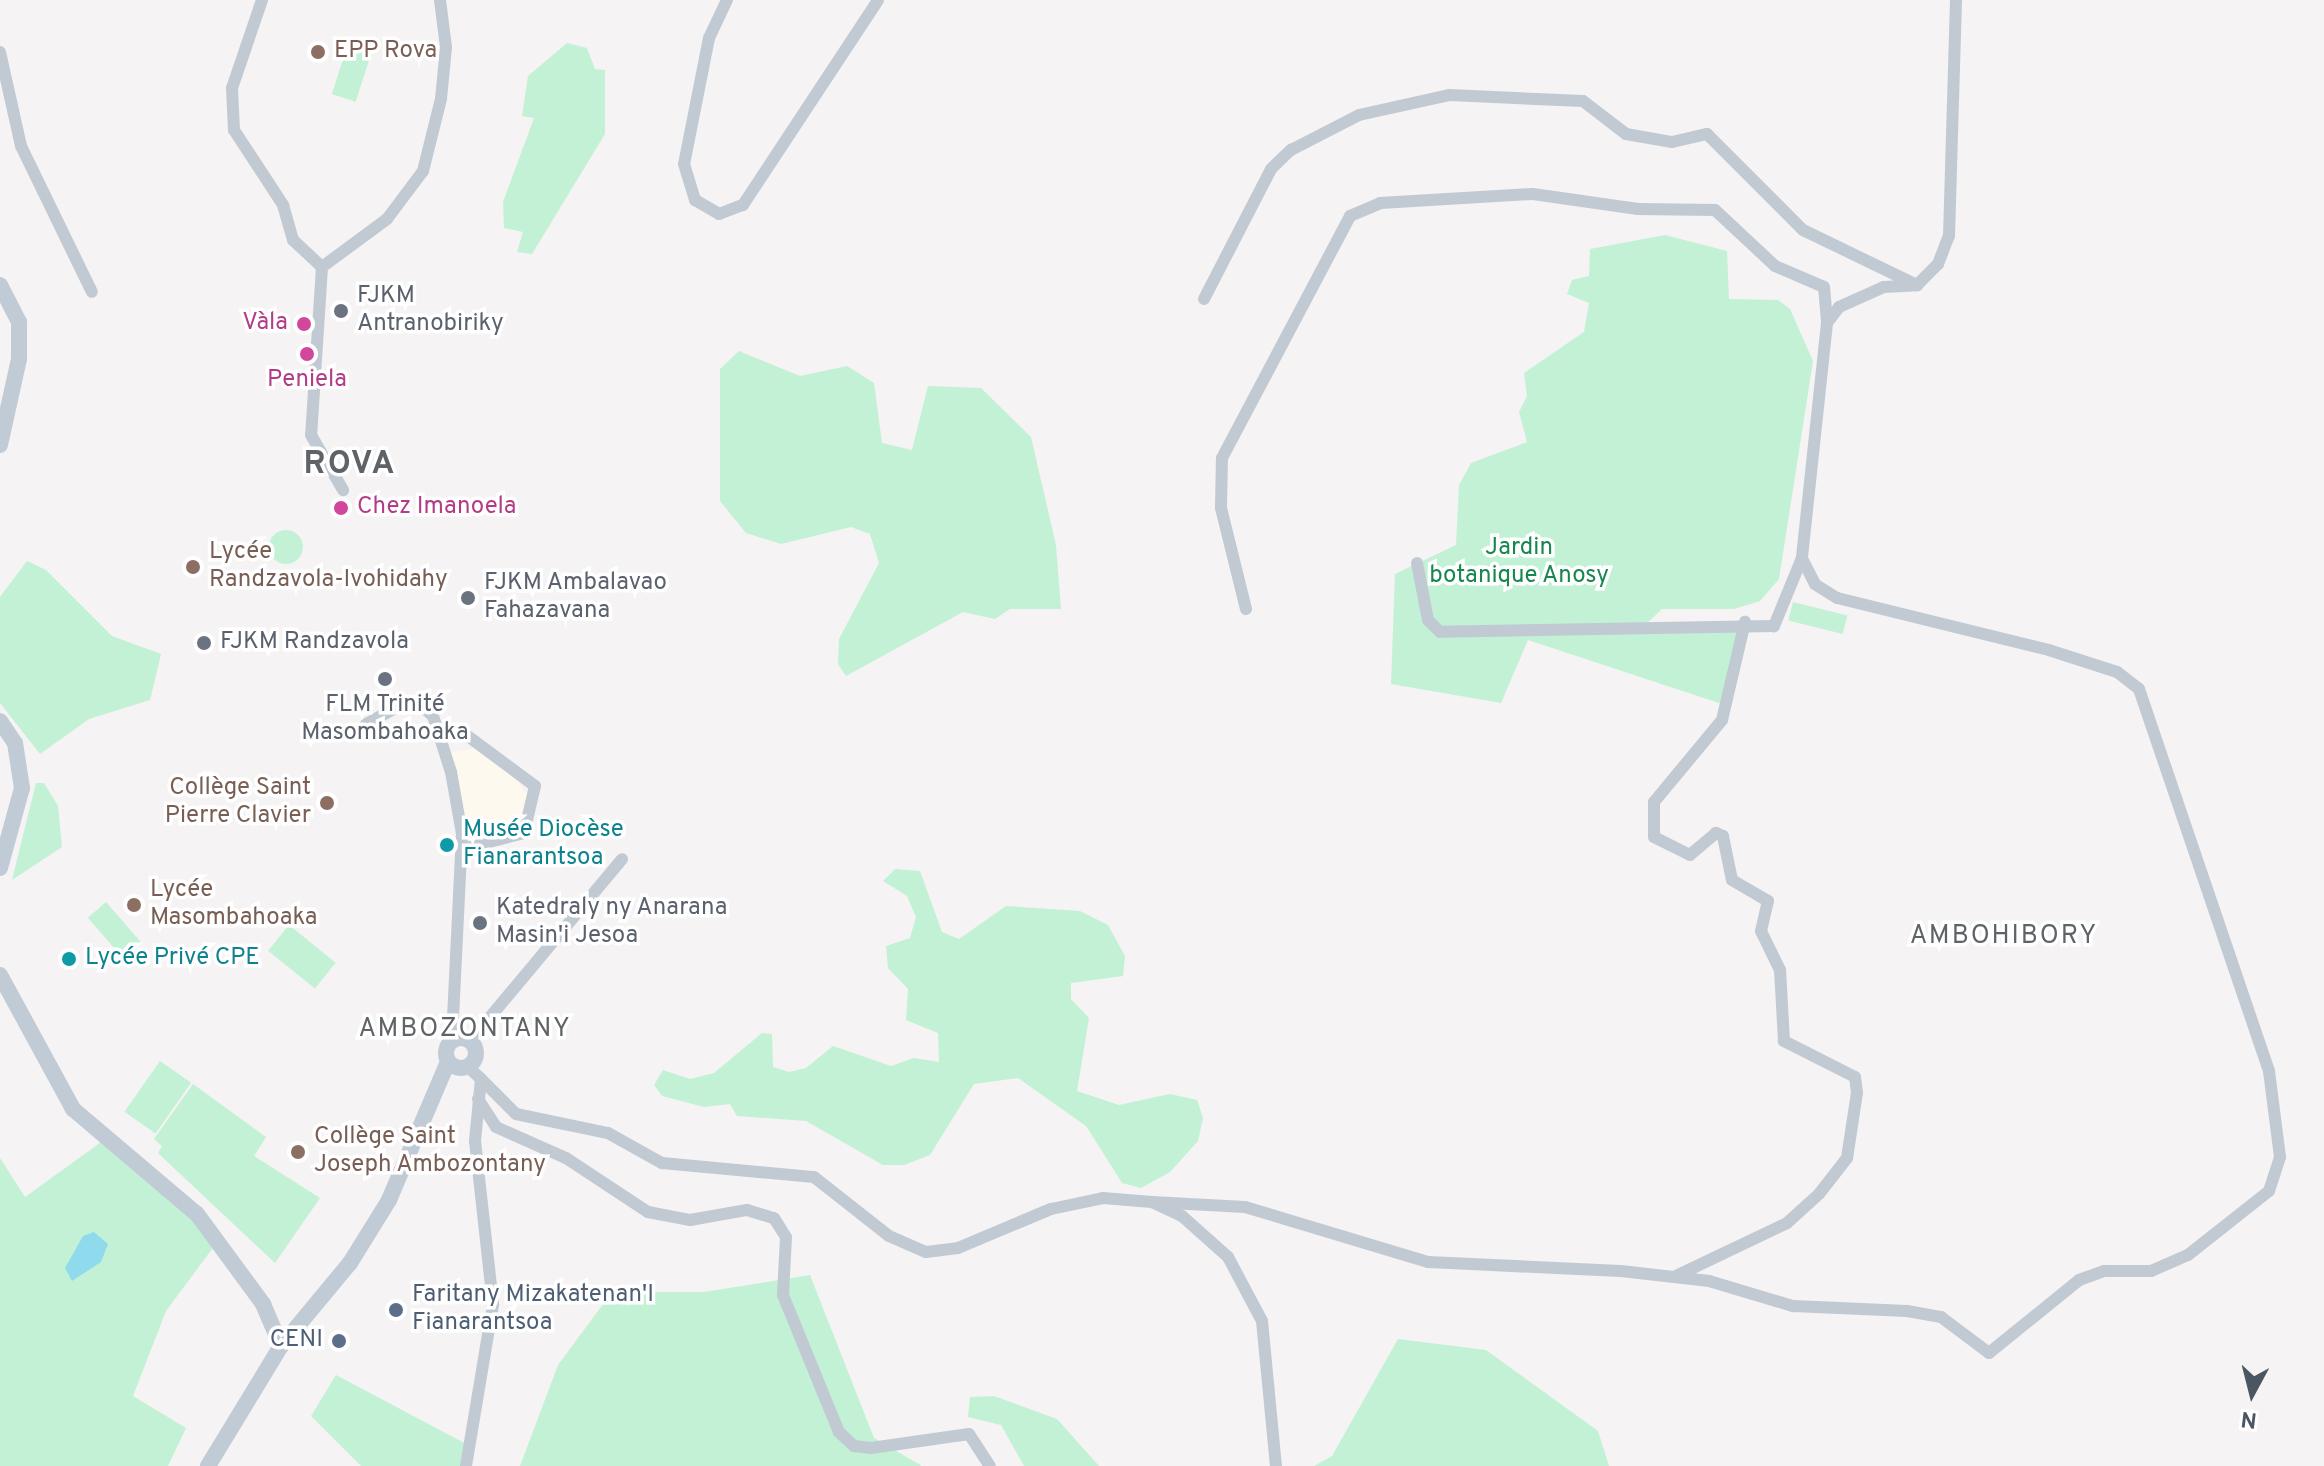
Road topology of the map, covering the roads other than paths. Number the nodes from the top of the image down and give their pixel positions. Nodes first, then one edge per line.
1 (262, 0) edge
2 (440, 0) edge
3 (727, 0) edge
4 (878, 0) edge
5 (1956, 0) edge
6 (0, 52) edge
7 (322, 267) junction
8 (0, 285) edge
9 (1917, 285) junction
10 (92, 292) dead end
11 (1204, 299) dead end
12 (1827, 323) junction
13 (0, 445) edge
14 (343, 490) dead end
15 (1802, 558) junction
16 (1417, 563) dead end
17 (1246, 609) dead end
18 (1745, 622) junction
19 (0, 721) edge
20 (366, 724) dead end
21 (439, 733) junction
22 (462, 849) junction
23 (622, 859) dead end
24 (0, 868) edge
25 (0, 975) edge
26 (452, 1041) junction
27 (470, 1041) junction
28 (448, 1062) junction
29 (468, 1067) junction
30 (481, 1079) junction
31 (478, 1099) junction
32 (1152, 1202) junction
33 (1671, 1278) junction
34 (281, 1346) junction
35 (208, 1466) edge
36 (466, 1466) edge
37 (990, 1466) edge
38 (1276, 1466) edge

1 - 7 street
2 - 7 street
3 - 4 street
5 - 9 street
6 - 10 street
7 - 14 street
8 - 13 street
9 - 11 street
9 - 12 street
12 - 15 street
12 - 17 street
15 - 18 street
15 - 33 street
16 - 18 street
18 - 33 street
19 - 24 street
20 - 21 street
21 - 22 street
21 - 22 street
22 - 26 street
23 - 27 street
25 - 34 street
26 - 27 street
26 - 28 street
27 - 29 street
28 - 29 street
28 - 34 street
29 - 30 street
30 - 31 street
30 - 32 street
31 - 36 street
31 - 37 street
32 - 33 street
32 - 38 street
34 - 35 street

